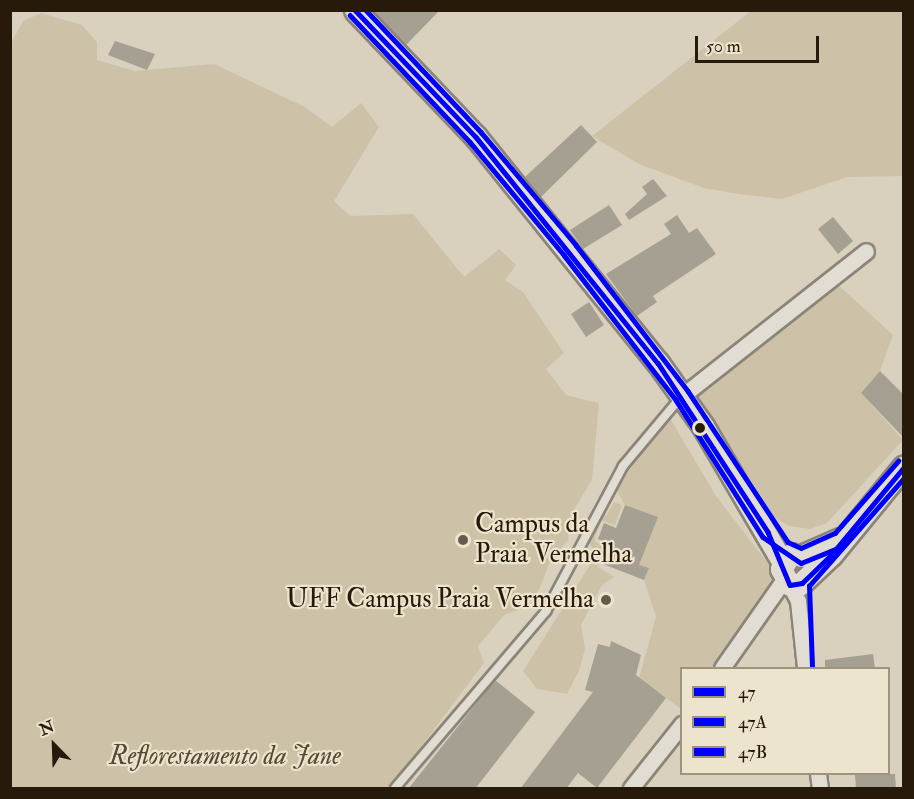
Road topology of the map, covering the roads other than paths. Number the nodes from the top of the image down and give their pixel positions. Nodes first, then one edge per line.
1 (355, 10) edge
2 (866, 251) dead end
3 (682, 396) junction
4 (903, 466) edge
5 (794, 574) junction
6 (724, 667) edge
7 (805, 667) edge
8 (680, 725) edge
9 (395, 789) edge
10 (631, 789) edge

1 - 3 street
2 - 3 street
3 - 5 street
3 - 9 lane
4 - 5 street
5 - 6 street
5 - 7 street
8 - 10 street

